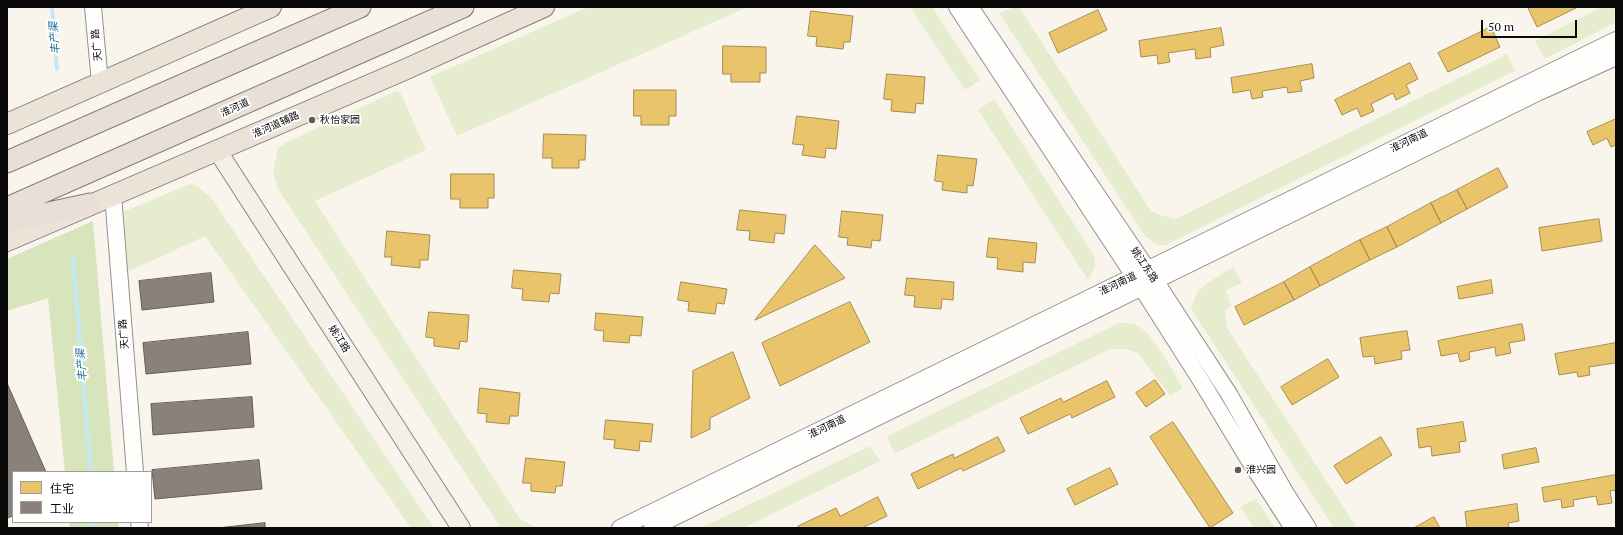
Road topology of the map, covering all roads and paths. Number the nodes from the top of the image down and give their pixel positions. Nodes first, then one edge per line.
1 (93, 7) edge
2 (271, 7) edge
3 (360, 7) edge
4 (463, 7) edge
5 (544, 7) edge
6 (957, 7) edge
7 (970, 7) edge
8 (1616, 40) edge
9 (1616, 57) edge
10 (100, 83) junction
11 (39, 110) junction
12 (7, 124) edge
13 (7, 132) edge
14 (217, 150) junction
15 (7, 162) edge
16 (112, 195) junction
17 (90, 204) junction
18 (7, 208) edge
19 (7, 222) edge
20 (7, 241) edge
21 (1145, 279) junction
22 (135, 471) edge
23 (461, 528) edge
24 (620, 528) edge
25 (652, 528) edge
26 (1293, 528) edge
27 (1308, 528) edge

1 - 10 street, 天广 路
2 - 10 main road
3 - 15 highway
4 - 18 highway, 淮河道
5 - 14 main road, 淮河道辅路
6 - 21 street, 姚江东路
7 - 21 street, 姚江东路
8 - 21 street, 淮河南道
9 - 21 street, 淮河南道
10 - 11 main road
11 - 12 main road
11 - 13 main road
14 - 16 main road, 淮河道辅路
14 - 23 main road, 姚江路
16 - 17 main road, 淮河道辅路
16 - 22 street, 天广路
17 - 19 highway
17 - 20 main road, 淮河道辅路
21 - 24 street, 淮河南道
21 - 25 street, 淮河南道
21 - 26 street, 姚江东路
21 - 27 street, 姚江东路

